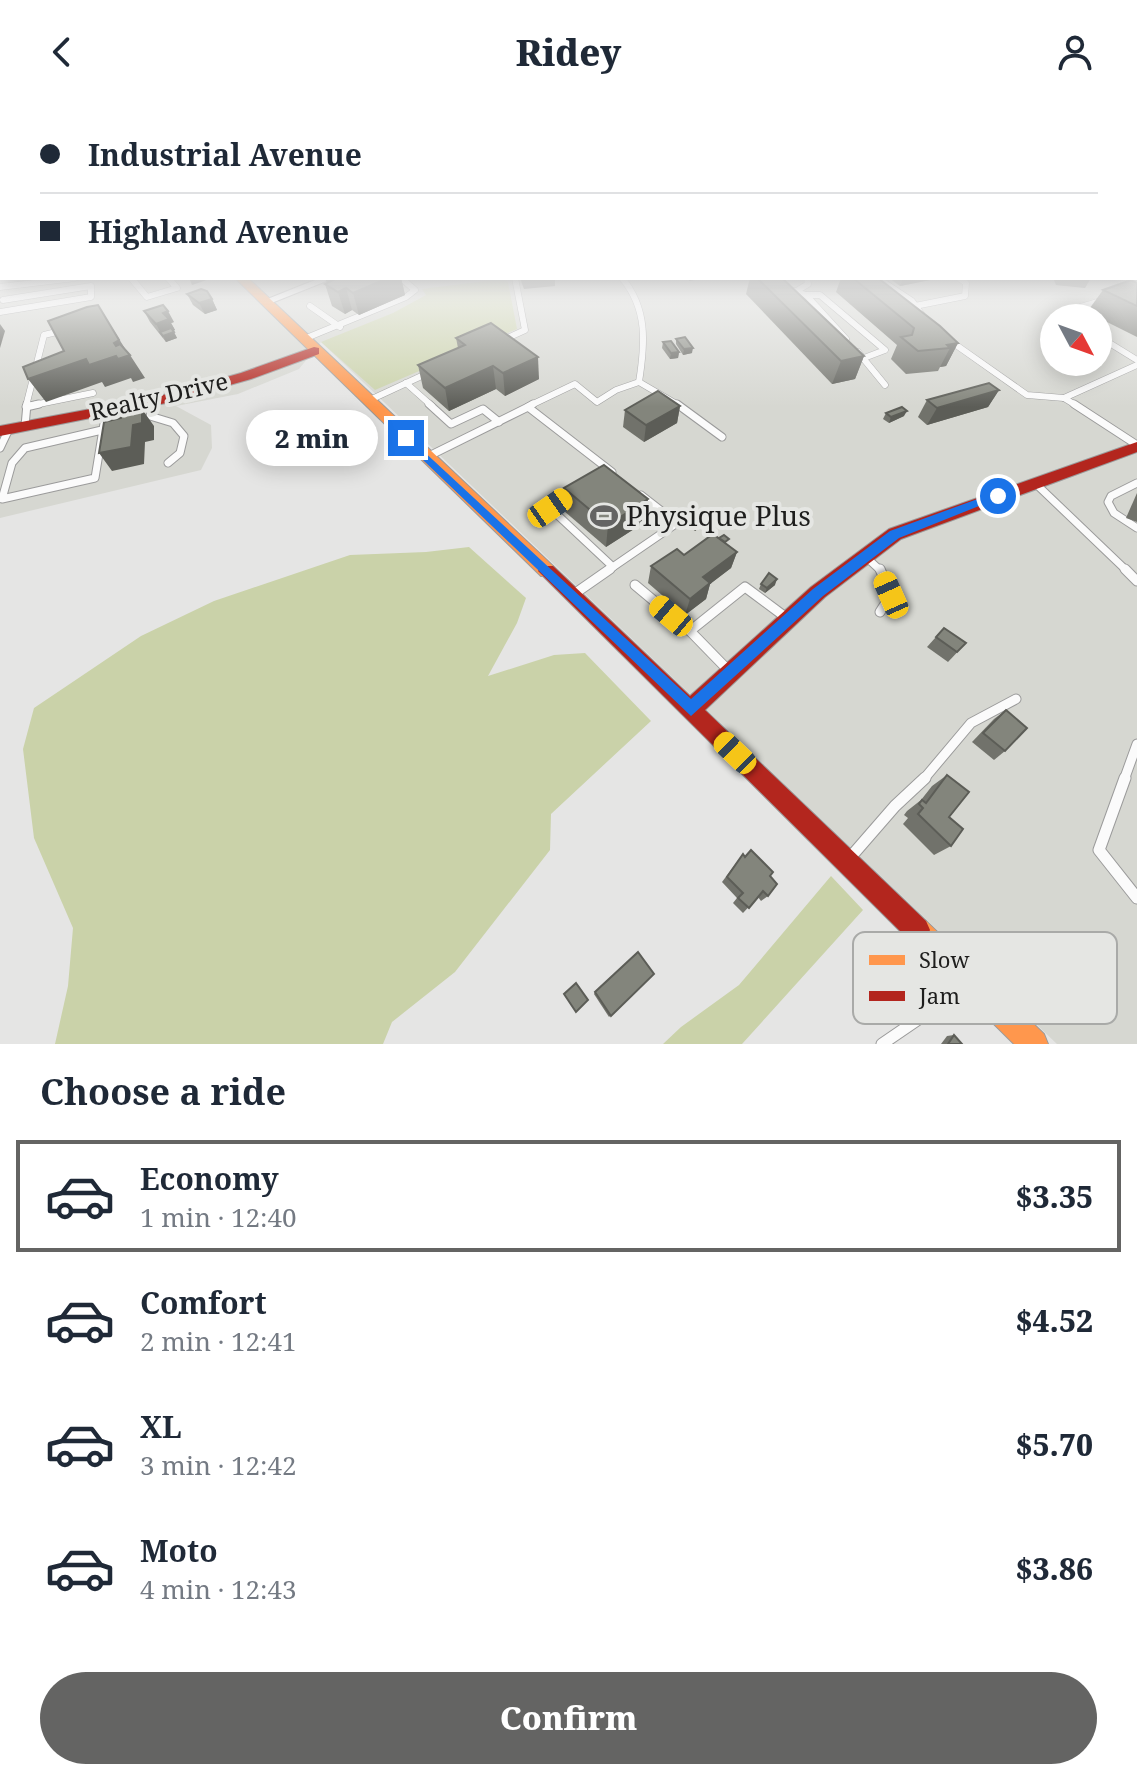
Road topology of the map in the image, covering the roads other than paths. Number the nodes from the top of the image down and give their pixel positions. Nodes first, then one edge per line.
1 (282, 319) edge
2 (328, 319) edge
3 (356, 319) edge
4 (523, 319) edge
5 (642, 319) edge
6 (828, 319) edge
7 (848, 319) edge
8 (927, 319) edge
9 (932, 324) edge
10 (73, 327) edge
11 (340, 327) junction
12 (942, 334) edge
13 (498, 342) edge
14 (309, 345) junction
15 (1112, 345) edge
16 (864, 358) junction
17 (1137, 362) edge
18 (432, 372) edge
19 (639, 382) junction
20 (406, 383) junction
21 (885, 385) dead end
22 (93, 393) dead end
23 (1064, 398) junction
24 (367, 401) junction
25 (26, 407) junction
26 (528, 407) junction
27 (153, 409) junction
28 (106, 411) junction
29 (139, 419) edge
30 (499, 422) junction
31 (12, 429) edge
32 (102, 430) junction
33 (722, 437) dead end
34 (1137, 446) edge
35 (0, 448) edge
36 (426, 457) junction
37 (168, 463) dead end
38 (607, 469) junction
39 (596, 477) edge
40 (619, 478) edge
41 (1034, 483) junction
42 (1137, 483) edge
43 (585, 484) edge
44 (630, 487) edge
45 (1137, 528) edge
46 (866, 557) junction
47 (613, 567) junction
48 (1137, 581) edge
49 (635, 585) dead end
50 (572, 596) junction
51 (880, 612) dead end
52 (789, 619) junction
53 (690, 631) junction
54 (731, 673) junction
55 (1016, 699) dead end
56 (691, 709) junction
57 (1137, 744) edge
58 (846, 861) junction
59 (1137, 898) edge
60 (919, 932) edge
61 (911, 1024) edge
62 (1013, 1024) edge
63 (882, 1044) edge
64 (1034, 1044) edge

1 - 14 main road
2 - 11 lane
3 - 11 lane
4 - 13 lane
5 - 19 lane
6 - 16 lane
7 - 16 lane
8 - 9 lane
10 - 25 lane
11 - 14 lane
12 - 23 lane
14 - 24 main road
14 - 27 main road, Realty Drive
15 - 17 lane
16 - 21 lane
17 - 23 lane
18 - 20 lane
19 - 26 lane
19 - 33 lane
20 - 24 lane
20 - 30 lane
22 - 25 lane
23 - 34 lane
24 - 36 main road
25 - 31 lane
26 - 30 lane
26 - 38 lane
27 - 28 main road, Realty Drive
27 - 29 lane
27 - 37 lane
28 - 31 main road, Realty Drive
28 - 32 lane
30 - 36 lane
31 - 35 lane
32 - 32 lane
34 - 41 main road
36 - 50 main road
38 - 39 lane
38 - 40 lane
41 - 46 main road
41 - 48 lane
42 - 45 lane
43 - 47 lane
44 - 47 lane
46 - 51 lane
46 - 52 main road
47 - 50 lane
49 - 53 lane
50 - 56 main road
52 - 53 lane
52 - 54 main road
53 - 54 lane
54 - 56 main road
55 - 58 lane
56 - 58 main road
57 - 59 lane
58 - 60 main road
61 - 63 lane
62 - 64 main road

